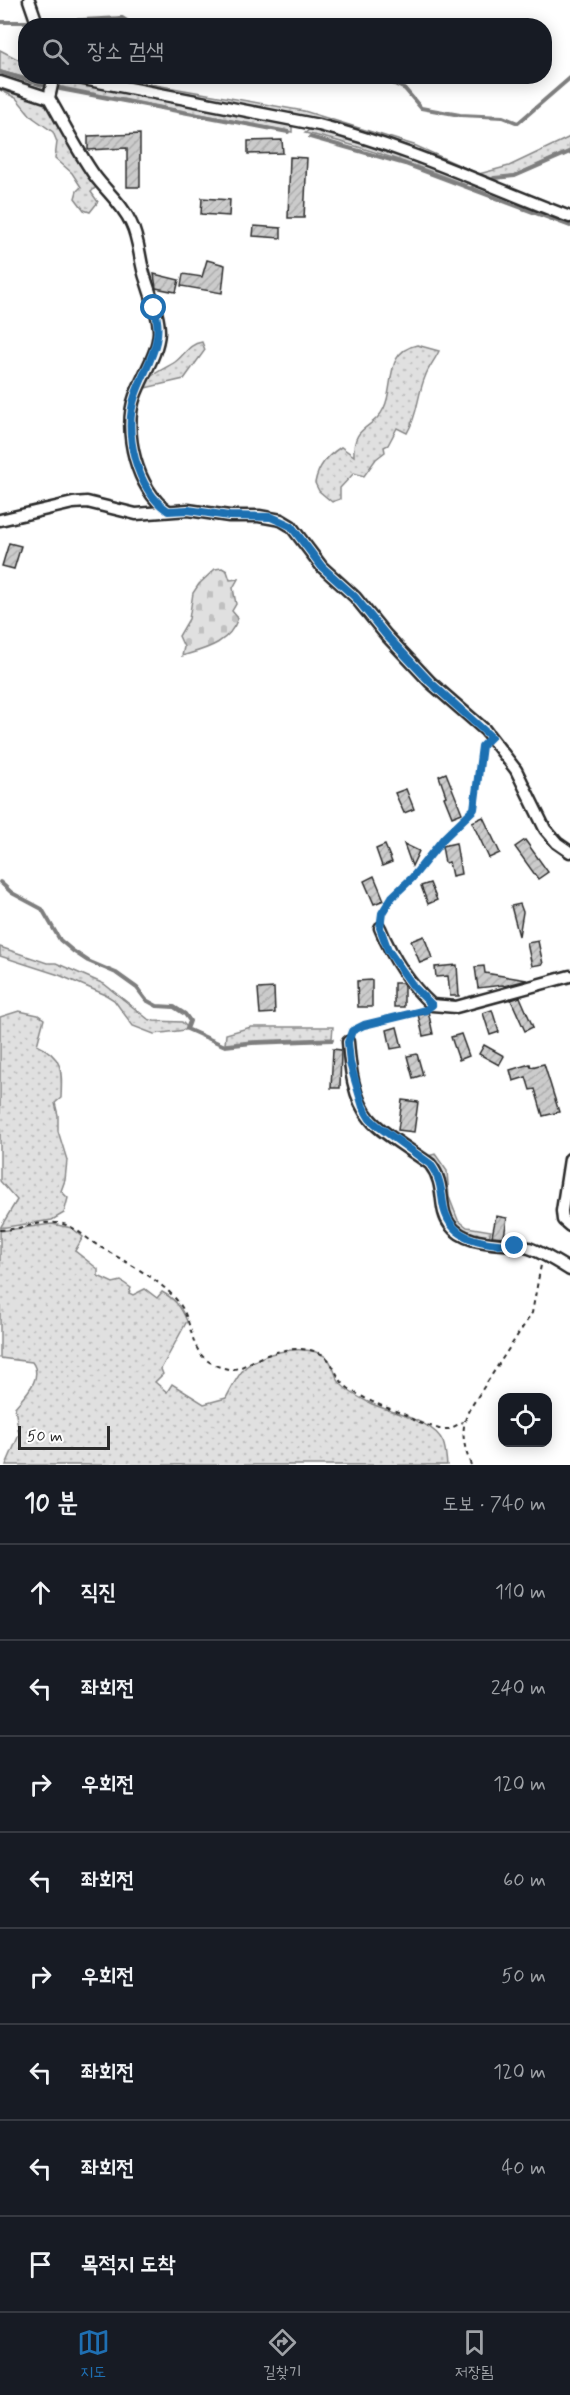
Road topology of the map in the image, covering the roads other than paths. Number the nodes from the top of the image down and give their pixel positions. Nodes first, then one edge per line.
1 (29, 0) edge
2 (35, 18) edge
3 (0, 82) edge
4 (52, 84) edge
5 (109, 84) edge
6 (49, 98) junction
7 (570, 217) edge
8 (168, 511) junction
9 (0, 520) edge
10 (570, 852) edge
11 (380, 928) road end
12 (570, 976) edge
13 (348, 1042) road end
14 (570, 1159) edge
15 (570, 1226) edge
16 (570, 1270) edge

1 - 2 street
3 - 6 street
4 - 6 street
5 - 7 street
6 - 8 street
8 - 9 street
8 - 10 street
11 - 12 street
13 - 16 street
14 - 15 street

